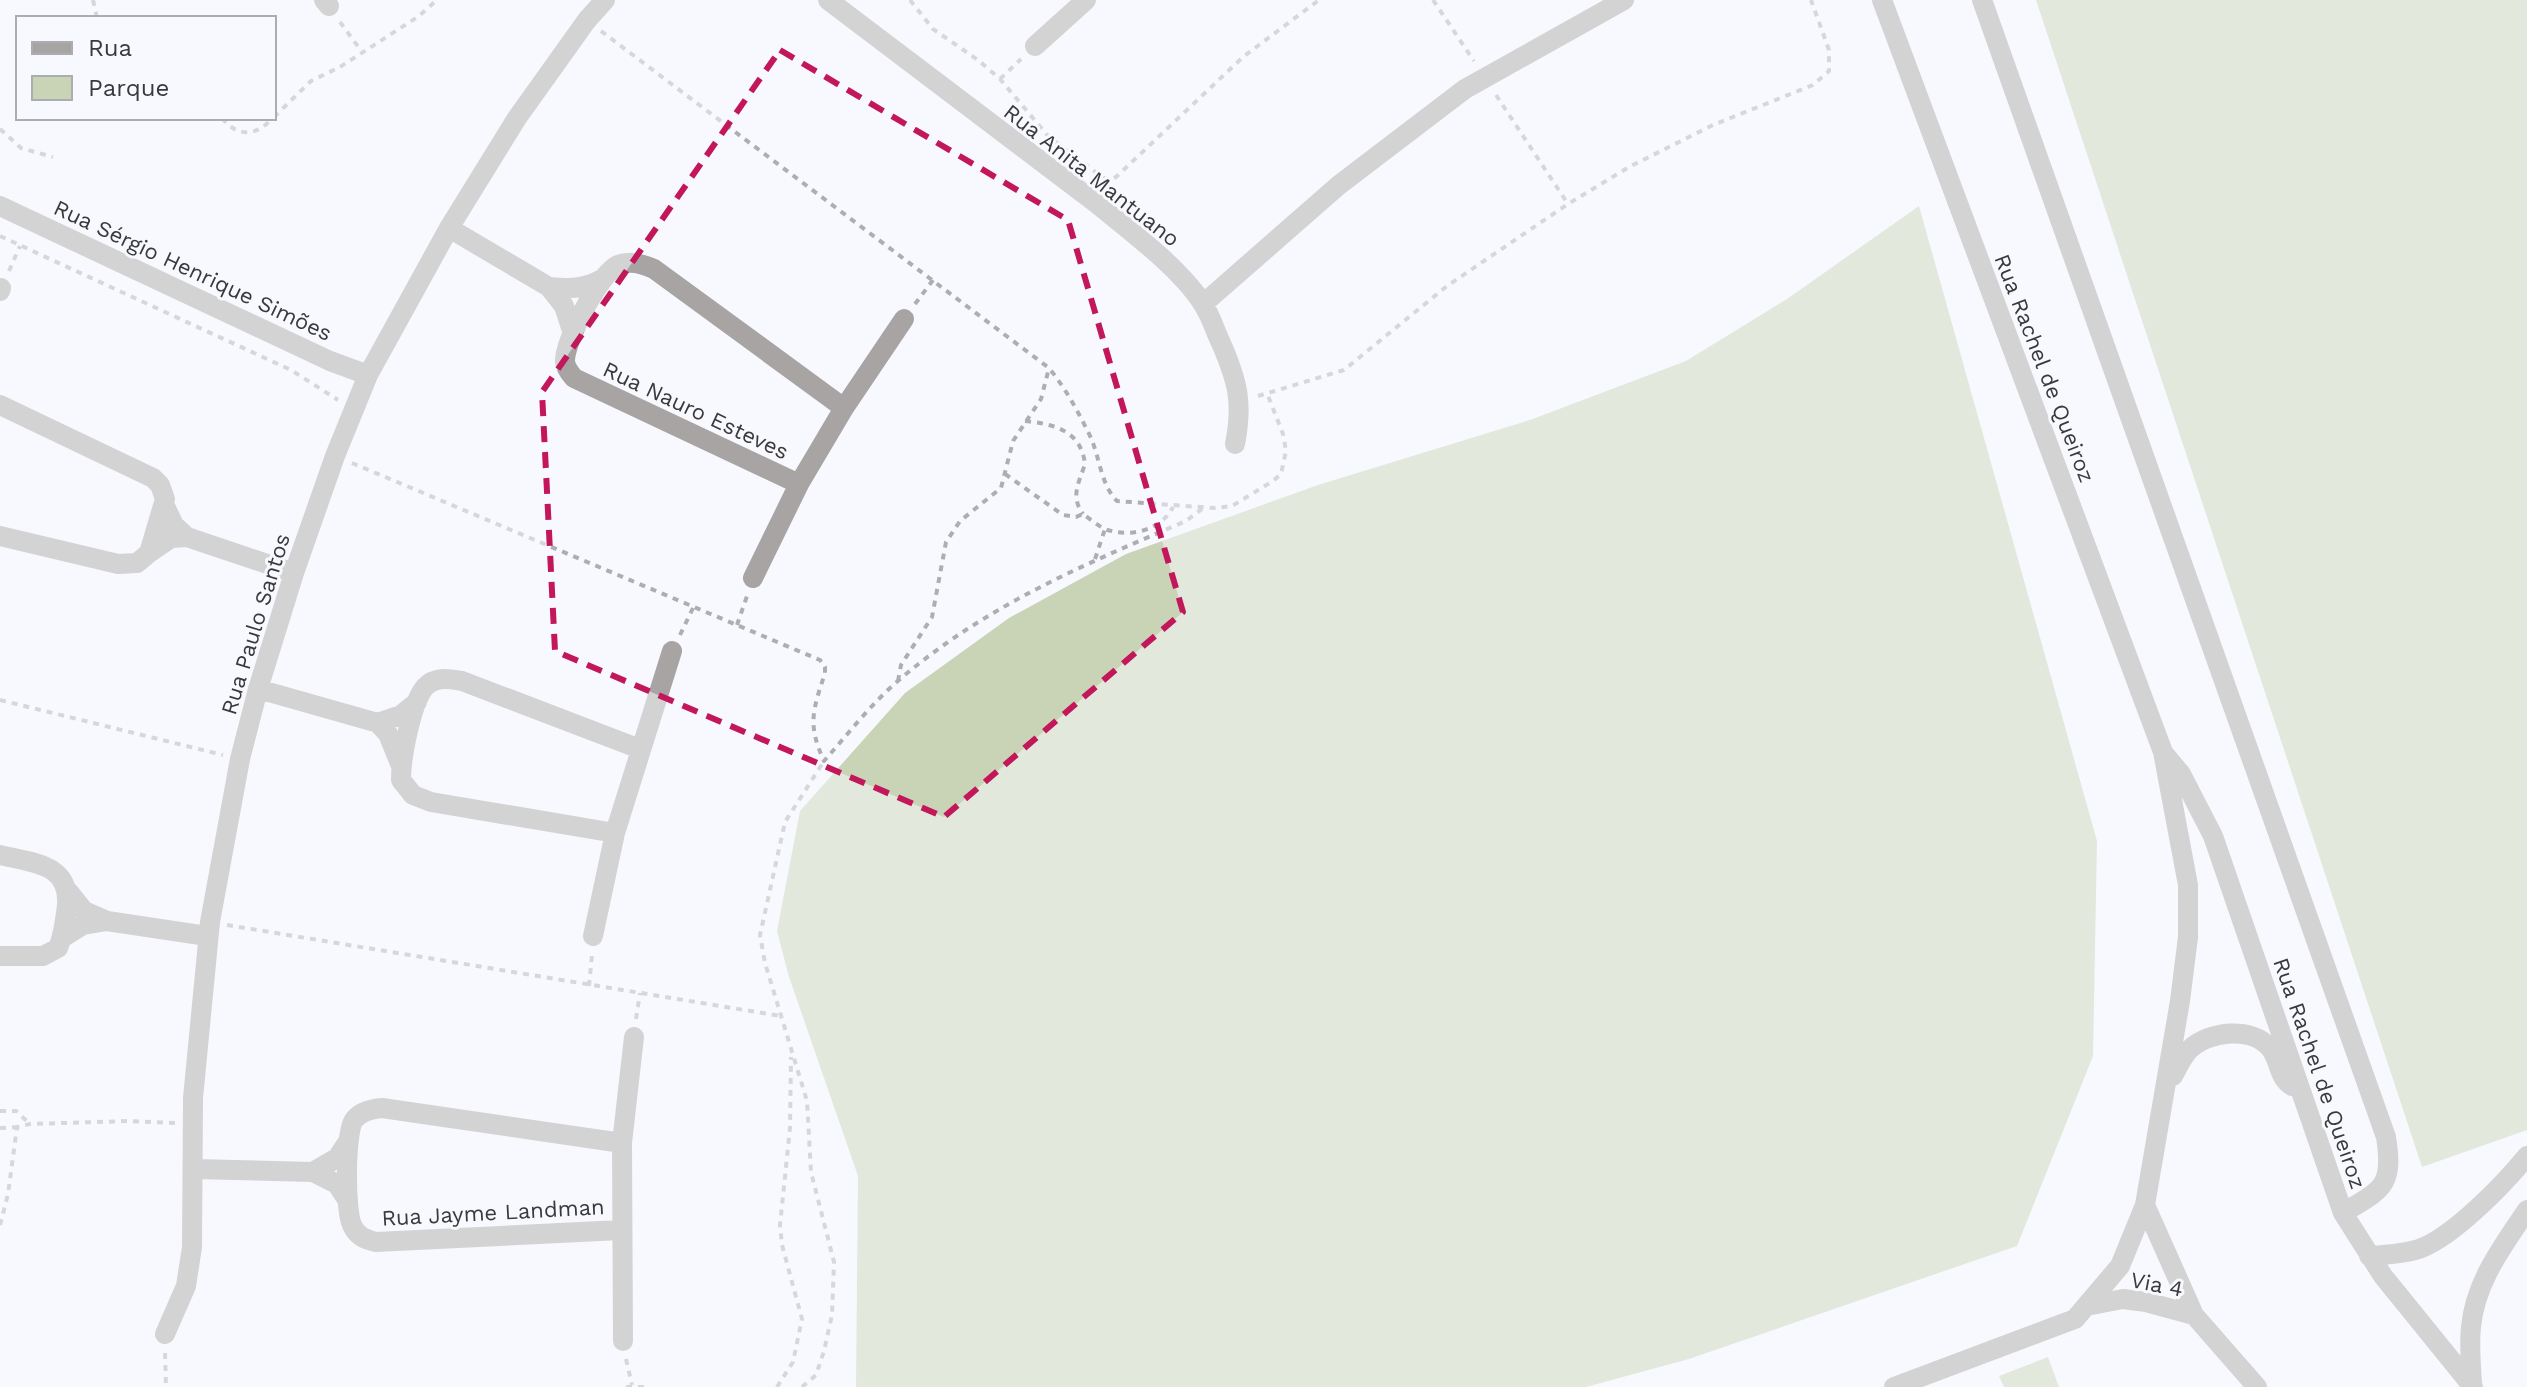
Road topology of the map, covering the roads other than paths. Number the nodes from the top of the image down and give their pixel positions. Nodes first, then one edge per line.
1 (605, 0) edge
2 (828, 0) edge
3 (1086, 0) edge
4 (1624, 0) edge
5 (1882, 0) edge
6 (1982, 0) edge
7 (1035, 46) dead end
8 (0, 206) edge
9 (449, 228) junction
10 (602, 279) junction
11 (549, 287) junction
12 (1203, 304) junction
13 (904, 319) dead end
14 (573, 334) junction
15 (368, 375) junction
16 (0, 405) edge
17 (844, 408) junction
18 (1235, 444) dead end
19 (799, 484) junction
20 (164, 504) junction
21 (0, 536) edge
22 (187, 537) junction
23 (149, 553) junction
24 (294, 573) junction
25 (753, 578) dead end
26 (672, 651) dead end
27 (258, 689) junction
28 (417, 702) junction
29 (378, 723) junction
30 (640, 749) junction
31 (2163, 752) junction
32 (401, 766) junction
33 (615, 833) junction
34 (0, 855) edge
35 (68, 891) junction
36 (107, 921) junction
37 (209, 929) junction
38 (593, 936) dead end
39 (62, 938) junction
40 (0, 956) edge
41 (634, 1037) dead end
42 (2302, 1092) junction
43 (2164, 1097) junction
44 (349, 1140) junction
45 (622, 1143) junction
46 (2527, 1156) edge
47 (193, 1169) junction
48 (313, 1172) junction
49 (348, 1201) junction
50 (2145, 1205) junction
51 (2527, 1210) edge
52 (2343, 1213) junction
53 (621, 1230) junction
54 (2369, 1256) junction
55 (2086, 1306) junction
56 (2194, 1315) junction
57 (165, 1334) road end
58 (623, 1341) dead end
59 (2472, 1385) edge
60 (1894, 1387) edge
61 (2257, 1387) edge

1 - 9 street, Rua Paulo Santos
2 - 12 street, Rua Anita Mantuano
3 - 7 street
4 - 12 street
5 - 31 street, Rua Rachel de Queiroz
6 - 52 street
8 - 15 street, Rua Sérgio Henrique Simões
9 - 11 street, Rua Nauro Esteves
9 - 15 street, Rua Paulo Santos
10 - 11 street
10 - 14 street, Rua Nauro Esteves
10 - 17 street
11 - 14 street, Rua Nauro Esteves
12 - 18 street, Rua Anita Mantuano
13 - 17 street
14 - 19 street, Rua Nauro Esteves
15 - 24 street, Rua Paulo Santos
16 - 20 street
17 - 19 street
19 - 25 street
20 - 22 street
20 - 23 street
21 - 23 street
22 - 23 street
22 - 24 street
24 - 27 street, Rua Paulo Santos
26 - 30 street
27 - 29 street
27 - 37 street, Rua Paulo Santos
28 - 29 street
28 - 30 street
28 - 32 street
29 - 32 street
30 - 33 street
31 - 42 street, Rua Rachel de Queiroz
31 - 43 street, Rua Rachel de Queiroz
32 - 33 street
33 - 38 street
34 - 35 street
35 - 36 street
35 - 39 street
36 - 37 street
36 - 39 street
37 - 47 street, Rua Paulo Santos
39 - 40 street
41 - 45 street
42 - 43 street
42 - 52 street, Rua Rachel de Queiroz
43 - 50 street, Rua Rachel de Queiroz
44 - 45 street
44 - 48 street
44 - 49 street, Rua Jayme Landman
45 - 53 street
46 - 54 street
47 - 48 street
47 - 57 street, Rua Paulo Santos
48 - 49 street, Rua Jayme Landman
49 - 53 street, Rua Jayme Landman
50 - 55 street, Via 4
50 - 56 street
51 - 59 street
52 - 54 street, Rua Rachel de Queiroz
53 - 58 street
54 - 59 street, Rua Rachel de Queiroz
55 - 56 street, Via 4
55 - 60 street
56 - 61 street

